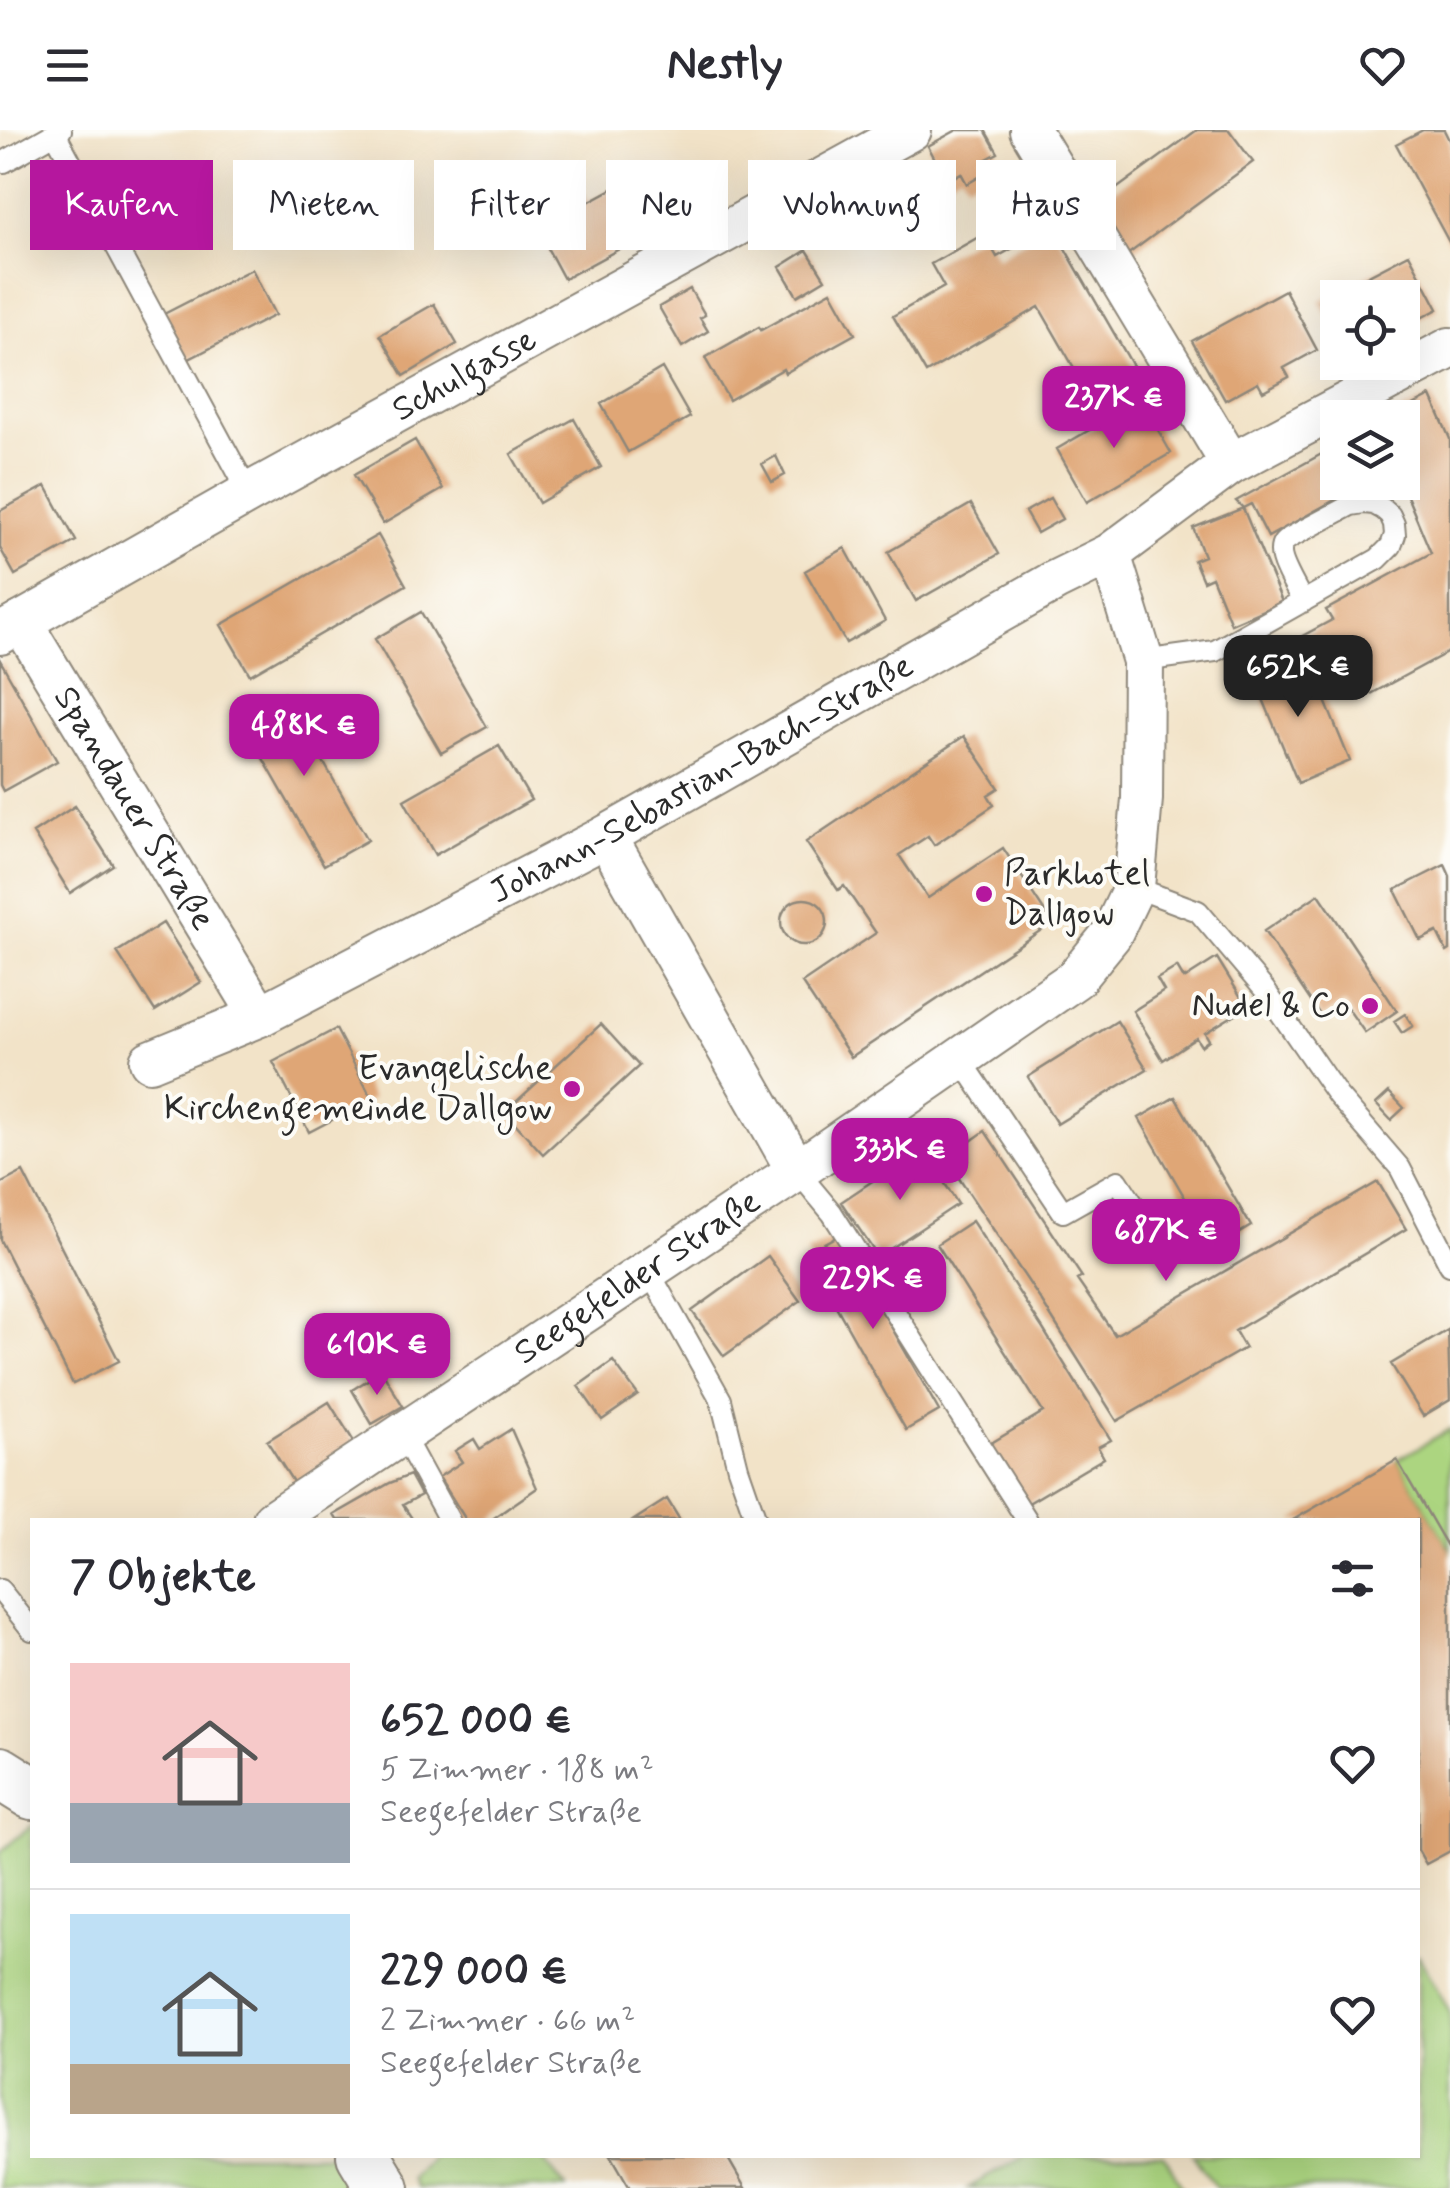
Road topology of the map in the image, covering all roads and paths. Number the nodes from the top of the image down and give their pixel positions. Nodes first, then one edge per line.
1 (911, 130) edge
2 (1030, 130) edge
3 (58, 132) edge
4 (4, 162) dead end
5 (1450, 348) edge
6 (1231, 464) junction
7 (249, 494) junction
8 (1110, 554) junction
9 (1303, 602) junction
10 (10, 628) edge
11 (1143, 661) junction
12 (606, 836) junction
13 (1134, 887) junction
14 (260, 1016) junction
15 (960, 1058) junction
16 (150, 1061) dead end
17 (797, 1171) junction
18 (1162, 1248) dead end
19 (1450, 1265) edge
20 (648, 1270) junction
21 (402, 1434) junction
22 (277, 1518) edge
23 (448, 1518) edge
24 (755, 1518) edge
25 (1026, 1518) edge
26 (0, 1590) edge
27 (30, 1628) edge

1 - 7 street, Schulgasse
2 - 6 street
3 - 4 lane
3 - 7 lane
5 - 6 street, Johann-Sebastian-Bach-Straße
6 - 8 street, Johann-Sebastian-Bach-Straße
7 - 10 street, Schulgasse
8 - 11 street, Seegefelder Straße
8 - 12 street, Johann-Sebastian-Bach-Straße
9 - 9 lane
9 - 11 lane
10 - 14 street, Spandauer Straße
11 - 13 street, Seegefelder Straße
12 - 14 street, Johann-Sebastian-Bach-Straße
12 - 17 street
13 - 15 street, Seegefelder Straße
13 - 19 lane
14 - 16 street, Johann-Sebastian-Bach-Straße
15 - 17 street, Seegefelder Straße
15 - 18 lane
17 - 20 street, Seegefelder Straße
17 - 25 lane
20 - 21 street, Seegefelder Straße
20 - 24 lane
21 - 22 street, Seegefelder Straße
21 - 23 lane
26 - 27 lane

